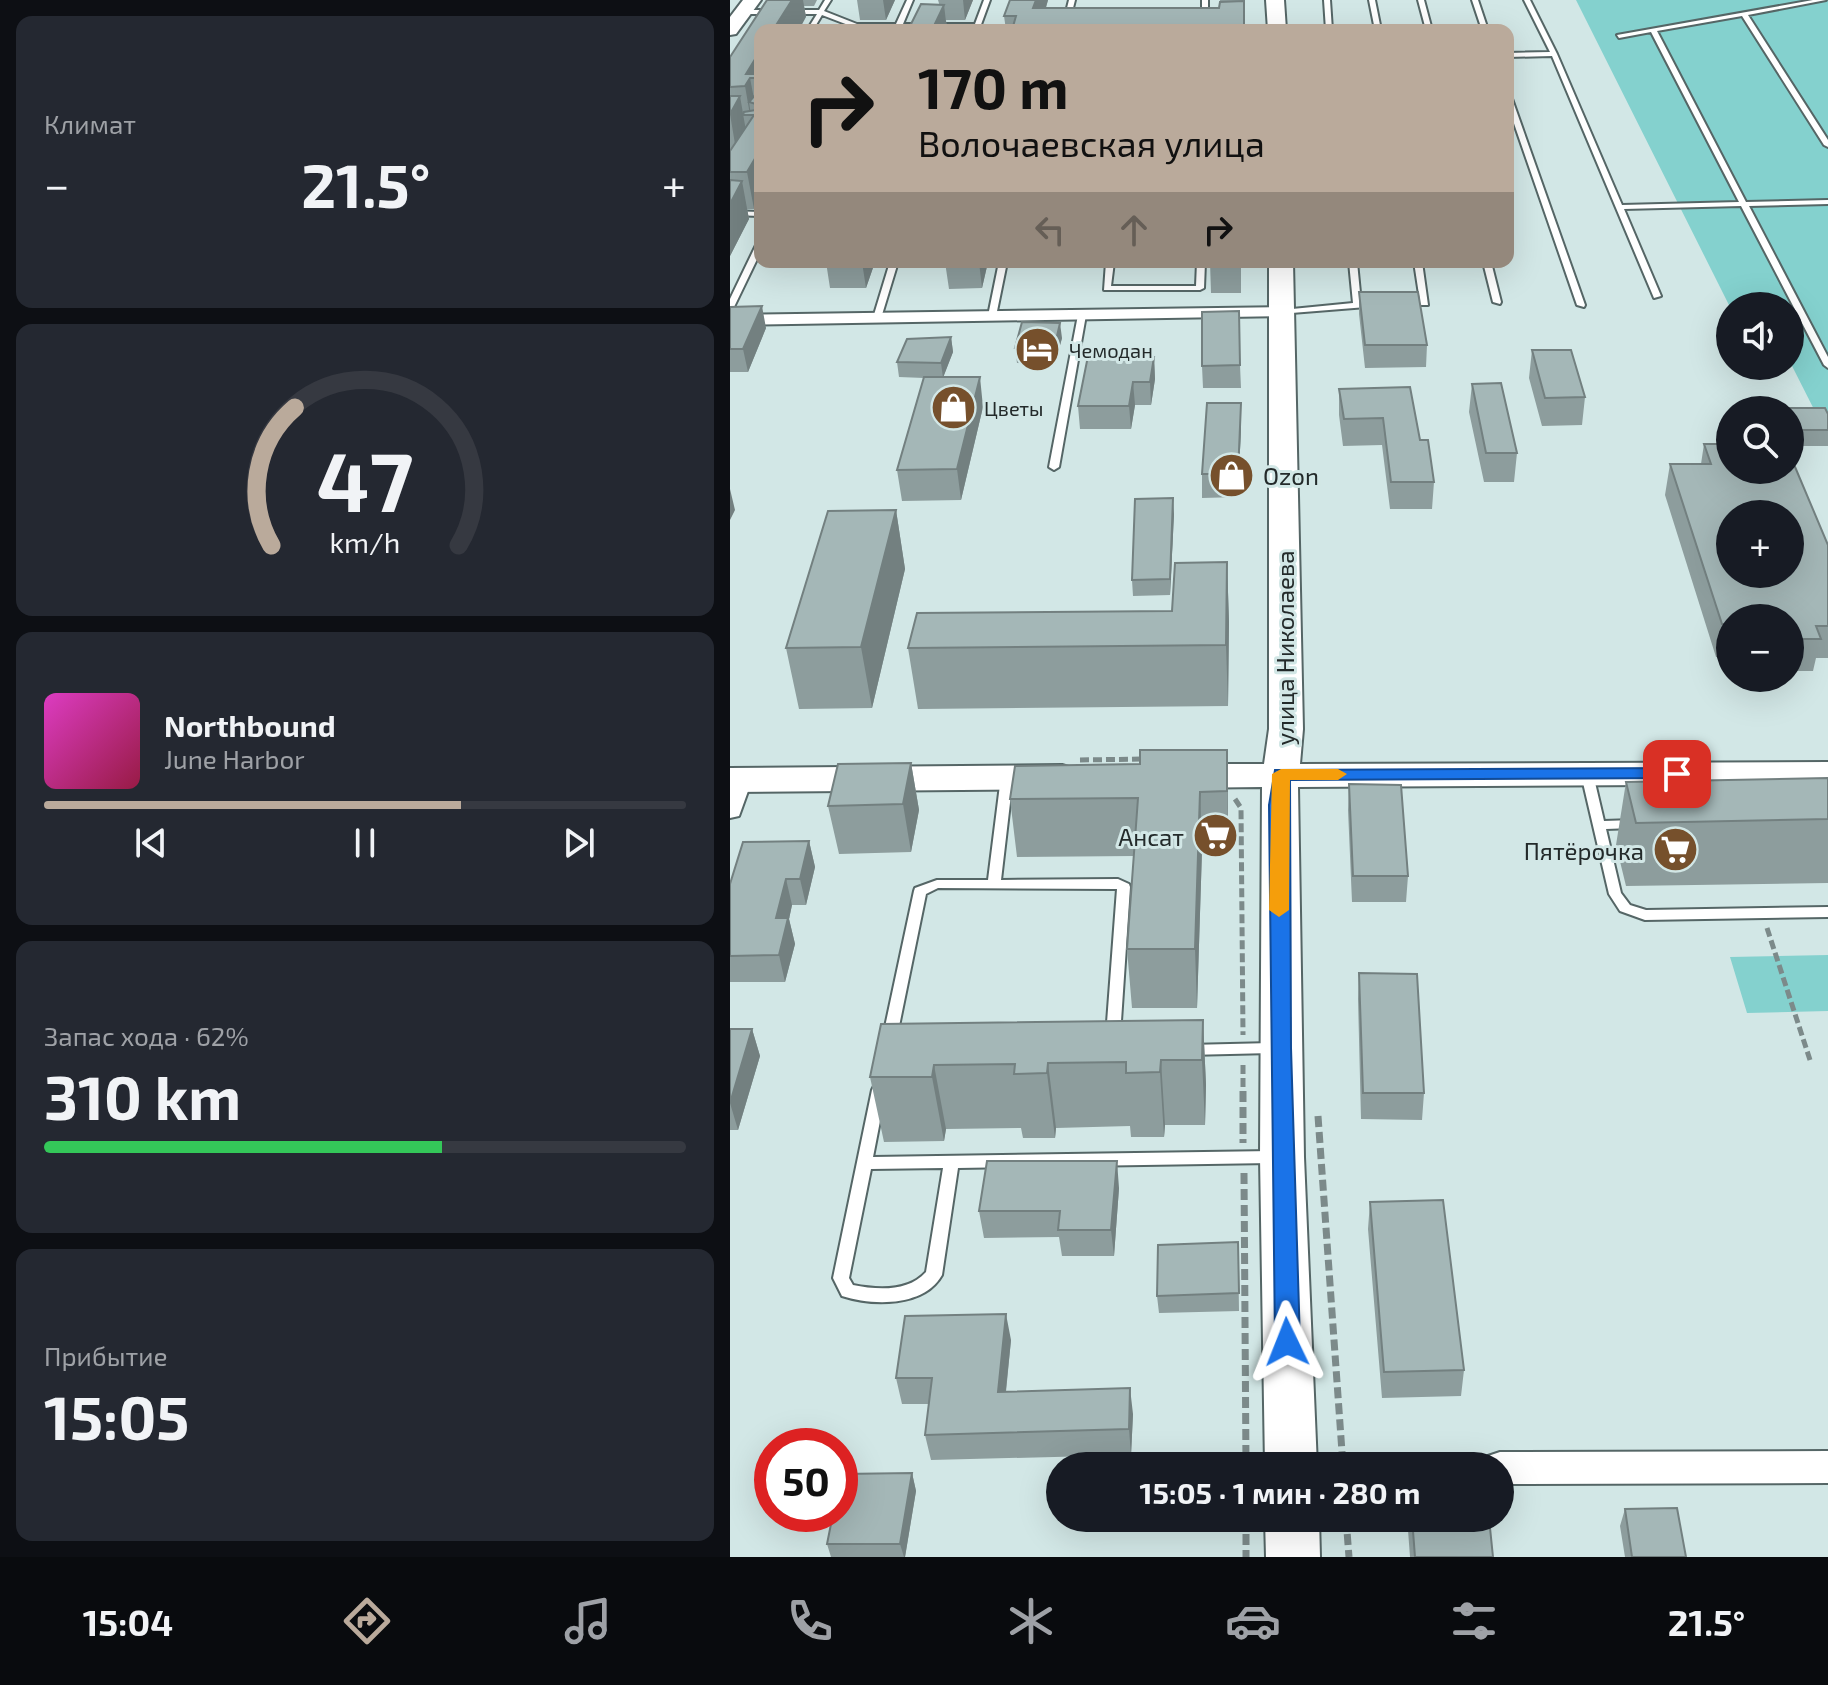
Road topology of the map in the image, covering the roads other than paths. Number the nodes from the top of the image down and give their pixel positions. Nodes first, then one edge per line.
1 (828, 0) edge
2 (910, 0) edge
3 (987, 0) edge
4 (1072, 0) edge
5 (1205, 0) edge
6 (1275, 0) edge
7 (1327, 0) edge
8 (1372, 0) edge
9 (1421, 0) edge
10 (1475, 0) edge
11 (1527, 0) edge
12 (1823, 0) edge
13 (821, 12) junction
14 (1744, 14) junction
15 (739, 15) edge
16 (814, 24) edge
17 (851, 24) edge
18 (900, 24) edge
19 (978, 24) edge
20 (1066, 24) edge
21 (1204, 24) edge
22 (1277, 24) edge
23 (1329, 24) edge
24 (1377, 24) edge
25 (1427, 24) edge
26 (1483, 24) edge
27 (1653, 30) junction
28 (1619, 36) dead end
29 (1554, 54) junction
30 (1514, 55) edge
31 (1514, 113) edge
32 (1828, 145) edge
33 (1828, 202) edge
34 (1744, 204) junction
35 (1619, 207) junction
36 (730, 213) edge
37 (754, 214) edge
38 (754, 257) edge
39 (892, 268) edge
40 (1002, 268) edge
41 (1109, 268) edge
42 (1201, 268) edge
43 (1281, 268) edge
44 (1354, 268) edge
45 (1419, 268) edge
46 (1488, 268) edge
47 (1657, 296) dead end
48 (733, 297) edge
49 (1497, 302) dead end
50 (1385, 304) edge
51 (1398, 304) edge
52 (1357, 305) junction
53 (1581, 305) dead end
54 (730, 307) edge
55 (1282, 312) junction
56 (1082, 315) junction
57 (992, 316) junction
58 (877, 318) junction
59 (730, 320) edge
60 (1828, 365) edge
61 (1054, 467) dead end
62 (1086, 768) edge
63 (1148, 768) edge
64 (1828, 773) edge
65 (1281, 774) junction
66 (1587, 774) junction
67 (1007, 777) junction
68 (733, 790) edge
69 (1644, 824) edge
70 (1598, 825) junction
71 (994, 884) junction
72 (1828, 912) edge
73 (1280, 1048) junction
74 (1170, 1050) edge
75 (1112, 1051) edge
76 (901, 1054) edge
77 (883, 1069) edge
78 (1282, 1157) junction
79 (951, 1162) junction
80 (864, 1163) junction
81 (1291, 1452) edge
82 (1828, 1467) edge
83 (1514, 1468) edge
84 (1292, 1532) edge
85 (1293, 1557) edge

1 - 13 lane
2 - 18 lane
3 - 19 lane
4 - 20 lane
5 - 21 lane
6 - 22 main road
7 - 23 lane
8 - 24 lane
9 - 25 lane
10 - 26 lane
11 - 29 lane
12 - 14 lane
13 - 15 lane
13 - 16 lane
13 - 17 lane
14 - 27 lane
14 - 32 lane
27 - 28 lane
27 - 34 lane
29 - 30 lane
29 - 35 lane
31 - 53 lane
33 - 34 lane
34 - 35 lane
34 - 60 lane
35 - 47 lane
36 - 37 lane
38 - 48 lane
39 - 58 lane
40 - 57 lane
41 - 42 lane
43 - 55 main road, улица Николаева
44 - 52 lane
45 - 51 lane
46 - 49 lane
48 - 54 lane
50 - 52 lane
52 - 55 lane
55 - 56 street
55 - 65 main road, улица Николаева
56 - 57 street
56 - 61 lane
57 - 58 street
58 - 59 street
62 - 67 main road
63 - 65 main road
64 - 66 main road
65 - 66 main road
65 - 73 main road, улица Николаева
66 - 70 lane
67 - 68 main road
67 - 71 lane
69 - 70 lane
70 - 72 lane
71 - 75 lane
71 - 76 lane
73 - 74 lane
73 - 78 main road, улица Николаева
77 - 80 lane
78 - 79 lane
78 - 81 main road, улица Николаева
79 - 80 lane
79 - 80 lane
82 - 83 street
84 - 85 main road

